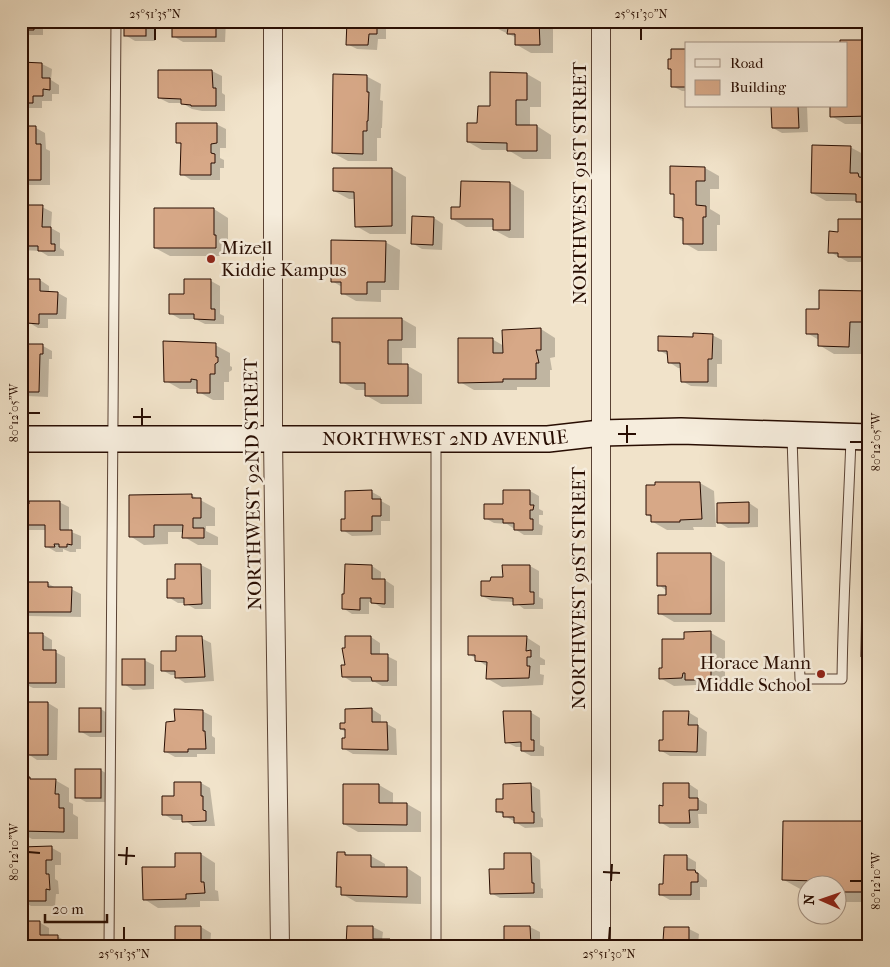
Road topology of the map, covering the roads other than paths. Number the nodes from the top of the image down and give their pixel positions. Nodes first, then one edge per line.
1 (116, 21) edge
2 (273, 21) edge
3 (601, 21) edge
4 (601, 433) junction
5 (792, 434) junction
6 (860, 436) edge
7 (21, 439) edge
8 (112, 439) junction
9 (273, 439) junction
10 (436, 439) junction
11 (109, 946) edge
12 (280, 946) edge
13 (436, 946) edge
14 (601, 946) edge

1 - 8 lane
2 - 9 street, NORTHWEST 92ND STREET
3 - 4 street, NORTHWEST 91ST STREET
4 - 5 street, NORTHWEST 2ND AVENUE
4 - 10 street, NORTHWEST 2ND AVENUE
4 - 14 street, NORTHWEST 91ST STREET
5 - 6 street, NORTHWEST 2ND AVENUE
5 - 6 lane
7 - 8 street, NORTHWEST 2ND AVENUE
8 - 9 street, NORTHWEST 2ND AVENUE
8 - 11 lane
9 - 10 street, NORTHWEST 2ND AVENUE
9 - 12 street, NORTHWEST 92ND STREET
10 - 13 lane

